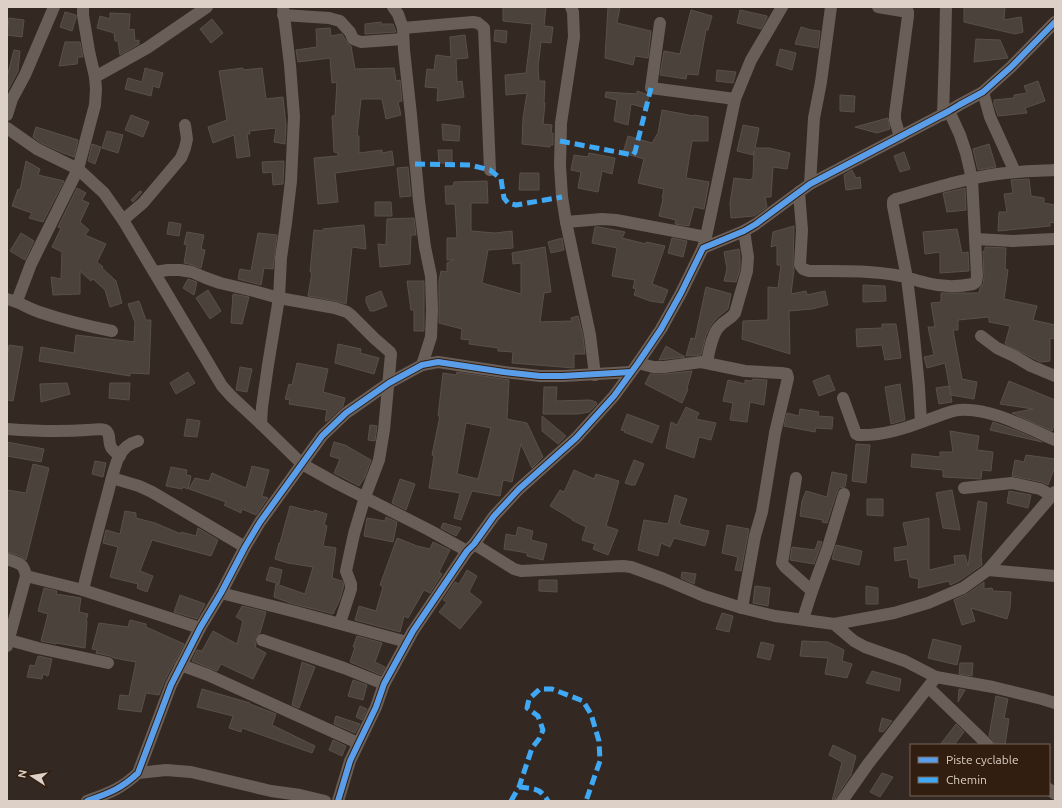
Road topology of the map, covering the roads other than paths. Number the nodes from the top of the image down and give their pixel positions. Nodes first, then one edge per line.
1 (54, 7) edge
2 (83, 7) edge
3 (206, 7) edge
4 (393, 7) edge
5 (571, 7) edge
6 (782, 7) edge
7 (831, 7) edge
8 (878, 7) edge
9 (946, 7) edge
10 (283, 11) edge
11 (1055, 22) edge
12 (660, 23) dead end
13 (403, 34) junction
14 (95, 78) junction
15 (983, 92) junction
16 (736, 99) junction
17 (946, 113) junction
18 (7, 116) edge
19 (185, 125) dead end
20 (7, 128) edge
21 (900, 137) junction
22 (78, 169) junction
23 (490, 170) dead end
24 (1055, 170) edge
25 (1015, 172) junction
26 (972, 179) junction
27 (810, 184) junction
28 (799, 192) junction
29 (123, 220) junction
30 (566, 222) junction
31 (744, 231) junction
32 (975, 239) junction
33 (1055, 239) edge
34 (704, 242) junction
35 (154, 272) junction
36 (907, 278) junction
37 (279, 298) junction
38 (12, 300) edge
39 (112, 331) dead end
40 (981, 336) dead end
41 (706, 362) junction
42 (422, 365) junction
43 (634, 368) junction
44 (595, 375) junction
45 (1055, 376) edge
46 (389, 383) junction
47 (843, 398) dead end
48 (921, 422) junction
49 (261, 424) junction
50 (7, 429) edge
51 (1055, 440) edge
52 (138, 441) dead end
53 (120, 456) junction
54 (302, 464) junction
55 (112, 478) junction
56 (796, 478) dead end
57 (964, 488) dead end
58 (844, 494) dead end
59 (1053, 494) edge
60 (365, 497) junction
61 (245, 547) junction
62 (471, 548) junction
63 (7, 559) edge
64 (988, 570) junction
65 (26, 576) junction
66 (1055, 576) edge
67 (83, 590) junction
68 (812, 591) junction
69 (221, 593) junction
70 (742, 608) junction
71 (803, 619) junction
72 (340, 623) junction
73 (834, 624) junction
74 (200, 628) junction
75 (262, 640) dead end
76 (407, 642) junction
77 (8, 643) edge
78 (108, 663) dead end
79 (180, 665) junction
80 (936, 677) junction
81 (384, 684) junction
82 (929, 688) junction
83 (1055, 703) edge
84 (358, 743) junction
85 (987, 744) edge
86 (138, 773) junction
87 (87, 801) edge
88 (325, 801) edge
89 (338, 801) edge
90 (842, 801) edge

1 - 18 street
2 - 14 street
3 - 14 street
4 - 13 street
5 - 30 street
6 - 16 street
7 - 27 street
8 - 21 street
9 - 17 street
10 - 13 street
10 - 37 street
11 - 15 street
12 - 16 street
13 - 23 street
13 - 42 street
14 - 22 street
15 - 17 street
15 - 25 street
16 - 34 street
17 - 21 street
17 - 26 street
19 - 29 street
20 - 22 street
21 - 27 street
22 - 29 street
22 - 38 street
24 - 25 street
25 - 26 street
26 - 32 street
26 - 36 street
27 - 28 street
28 - 31 street
28 - 36 street
29 - 35 street
30 - 34 street
30 - 44 street
31 - 34 street
31 - 41 street
32 - 33 street
32 - 36 street
34 - 43 street
35 - 37 street
35 - 49 street
36 - 48 street
37 - 46 street
37 - 49 street
38 - 39 street
40 - 45 street
41 - 43 street
41 - 70 street
42 - 44 street
42 - 46 street
43 - 44 street
43 - 62 street
46 - 54 street
46 - 60 street
47 - 48 street
48 - 51 street
49 - 54 street
50 - 53 street
52 - 53 street
53 - 55 street
54 - 60 street
54 - 61 street
55 - 61 street
55 - 67 street
56 - 68 street
57 - 59 street
58 - 68 street
59 - 64 street
60 - 62 street
60 - 72 street
61 - 69 street
62 - 70 street
62 - 76 street
63 - 65 street
64 - 66 street
64 - 73 street
65 - 67 street
65 - 77 street
67 - 74 street
68 - 71 street
69 - 72 street
69 - 74 street
70 - 71 street
71 - 73 street
72 - 76 street
73 - 80 street
74 - 79 street
75 - 81 street
76 - 81 street
77 - 78 street
79 - 84 street
79 - 86 street
80 - 82 street
80 - 83 street
81 - 84 street
82 - 85 street
82 - 90 street
84 - 89 street
86 - 87 street
86 - 88 street

